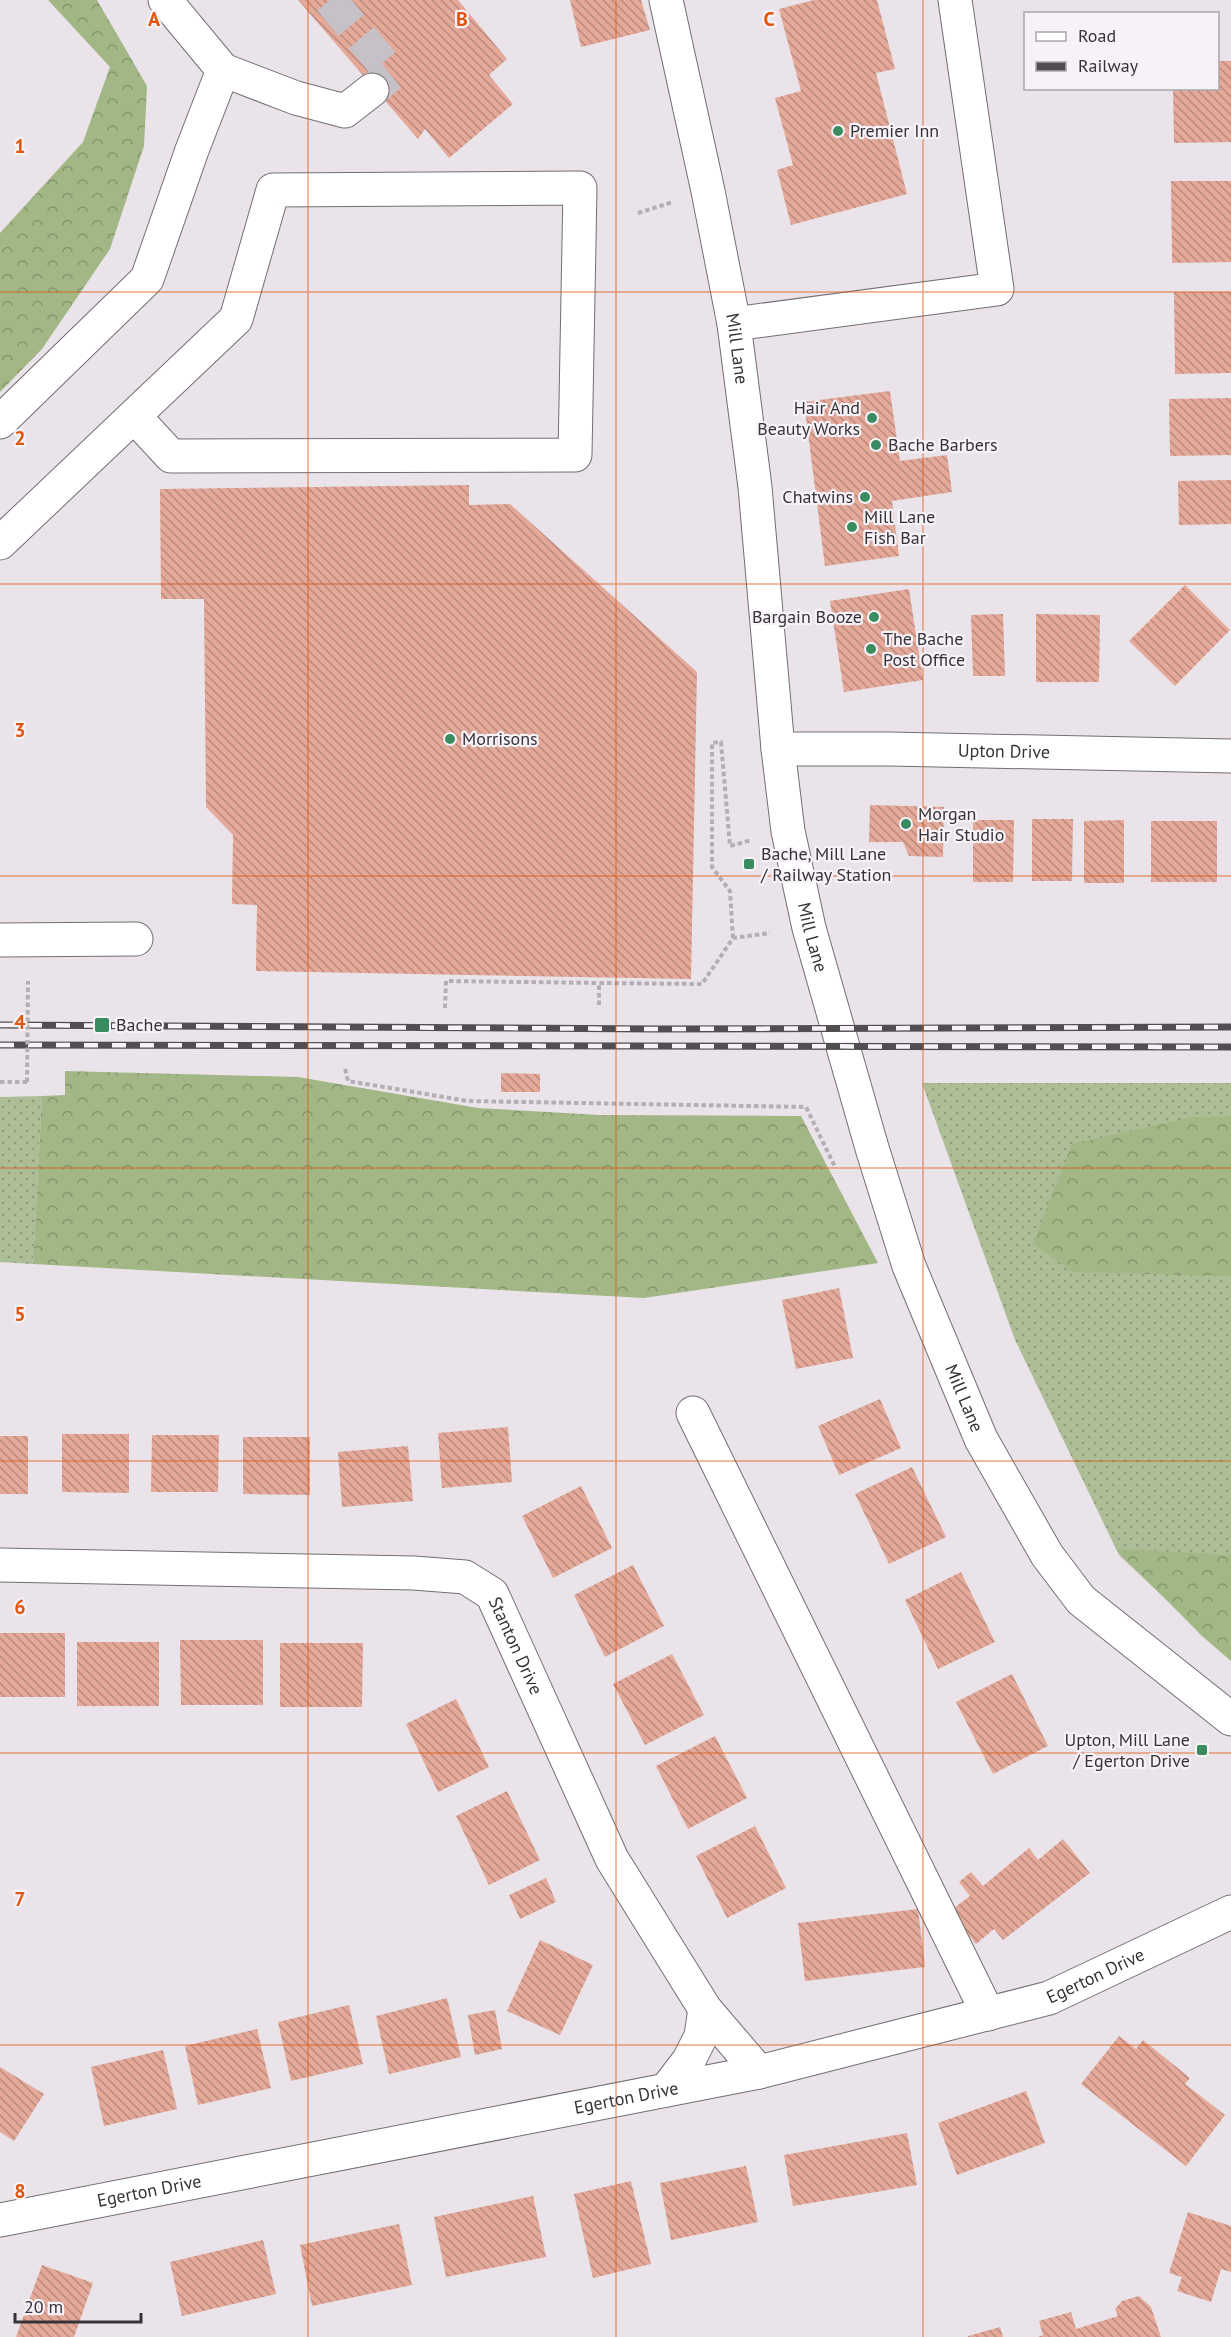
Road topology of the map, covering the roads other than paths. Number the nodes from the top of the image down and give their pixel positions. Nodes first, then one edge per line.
1 (165, 0) edge
2 (666, 0) edge
3 (955, 0) edge
4 (223, 70) junction
5 (372, 90) tunnel mouth
6 (734, 324) junction
7 (134, 416) junction
8 (0, 422) edge
9 (0, 543) edge
10 (778, 749) junction
11 (1231, 756) edge
12 (136, 939) dead end
13 (0, 940) edge
14 (693, 1413) dead end
15 (0, 1565) edge
16 (1231, 1719) edge
17 (1231, 1912) edge
18 (705, 2009) junction
19 (988, 2014) junction
20 (759, 2072) junction
21 (666, 2090) junction
22 (0, 2220) edge

1 - 4 street
2 - 6 street, Mill Lane
3 - 6 street
4 - 5 street
4 - 8 street
6 - 10 street, Mill Lane
7 - 7 street
7 - 9 street
10 - 11 street, Upton Drive
10 - 16 street, Mill Lane
12 - 13 street
14 - 19 street
15 - 18 street, Stanton Drive
17 - 19 street, Egerton Drive
18 - 20 street, Stanton Drive
18 - 21 street
19 - 20 street, Egerton Drive
20 - 21 street, Egerton Drive
21 - 22 street, Egerton Drive

